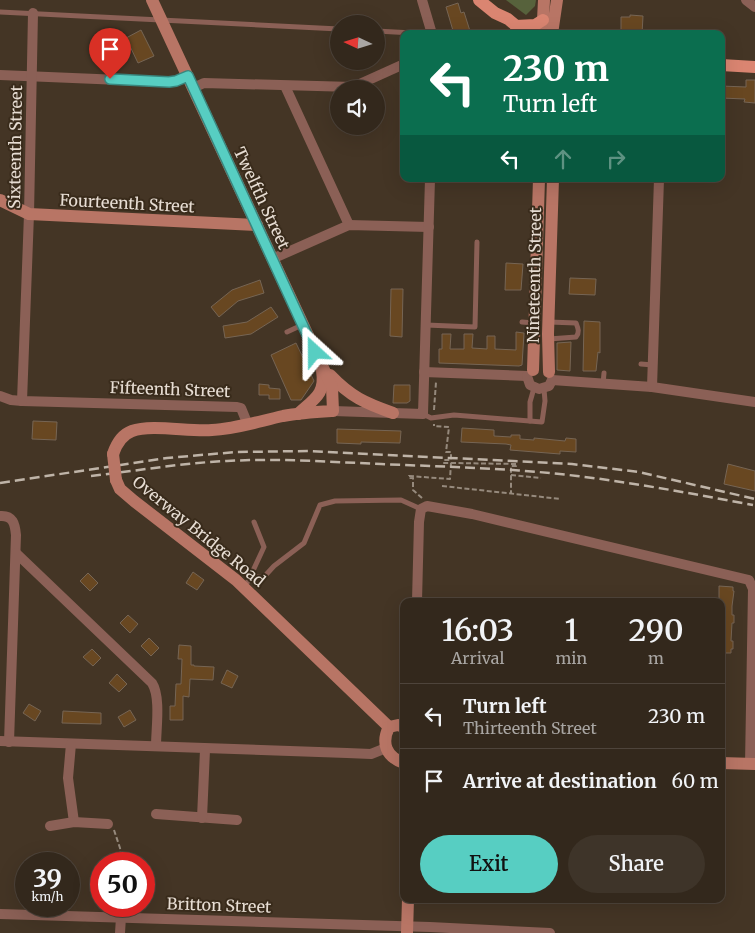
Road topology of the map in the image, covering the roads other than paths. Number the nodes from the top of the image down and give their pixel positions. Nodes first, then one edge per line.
1 (152, 0) edge
2 (422, 0) edge
3 (479, 0) edge
4 (544, 0) edge
5 (557, 0) edge
6 (746, 0) edge
7 (755, 7) edge
8 (0, 12) edge
9 (33, 13) junction
10 (162, 20) junction
11 (543, 20) junction
12 (330, 29) edge
13 (431, 30) edge
14 (516, 30) edge
15 (522, 30) edge
16 (541, 30) edge
17 (553, 30) edge
18 (385, 31) edge
19 (400, 32) edge
20 (725, 65) edge
21 (400, 66) edge
22 (755, 66) edge
23 (0, 74) edge
24 (32, 75) junction
25 (190, 82) junction
26 (285, 86) junction
27 (430, 182) edge
28 (539, 182) edge
29 (553, 182) edge
30 (659, 182) edge
31 (0, 200) edge
32 (29, 214) junction
33 (256, 225) junction
34 (349, 225) junction
35 (429, 227) junction
36 (477, 242) dead end
37 (272, 259) junction
38 (536, 271) junction
39 (550, 271) junction
40 (302, 325) junction
41 (426, 325) junction
42 (530, 326) junction
43 (287, 332) dead end
44 (548, 332) junction
45 (641, 364) dead end
46 (652, 365) junction
47 (321, 366) junction
48 (424, 372) junction
49 (530, 373) junction
50 (551, 376) junction
51 (652, 387) junction
52 (539, 388) junction
53 (0, 396) edge
54 (22, 401) junction
55 (755, 402) edge
56 (333, 411) junction
57 (393, 413) junction
58 (298, 414) junction
59 (423, 414) junction
60 (530, 421) junction
61 (248, 425) junction
62 (424, 508) junction
63 (0, 516) edge
64 (254, 522) dead end
65 (16, 552) junction
66 (251, 575) junction
67 (244, 587) junction
68 (417, 598) edge
69 (400, 726) edge
70 (389, 727) junction
71 (4, 742) edge
72 (71, 744) junction
73 (156, 746) junction
74 (386, 748) junction
75 (205, 750) junction
76 (400, 762) edge
77 (725, 763) edge
78 (752, 764) edge
79 (156, 814) dead end
80 (202, 818) junction
81 (237, 820) dead end
82 (74, 822) junction
83 (108, 824) road end
84 (50, 826) dead end
85 (408, 903) edge
86 (90, 913) edge
87 (0, 914) edge
88 (155, 914) edge
89 (121, 917) edge
90 (407, 930) edge
91 (120, 933) edge
92 (550, 933) edge

1 - 10 main road, Twelfth Street
2 - 13 street
3 - 14 main road
4 - 11 main road
5 - 17 main road
6 - 7 street
8 - 9 lane
9 - 10 lane
9 - 24 street, Sixteenth Street
10 - 12 lane
10 - 25 main road, Twelfth Street
11 - 15 main road
11 - 16 main road
18 - 19 lane
20 - 22 main road
21 - 26 street
23 - 24 street
24 - 25 street
24 - 32 street, Sixteenth Street
25 - 26 street
25 - 33 main road, Twelfth Street
26 - 34 street
27 - 35 street
28 - 38 main road, Nineteenth Street
29 - 39 main road, Nineteenth Street
30 - 46 street
31 - 32 main road, Fourteenth Street
32 - 33 main road, Fourteenth Street
32 - 54 street, Sixteenth Street
33 - 37 main road, Twelfth Street
34 - 35 street
34 - 37 street
35 - 41 street
36 - 41 lane
37 - 40 main road, Twelfth Street
38 - 39 lane
38 - 42 main road, Nineteenth Street
39 - 44 main road, Nineteenth Street
40 - 43 lane
40 - 47 main road, Twelfth Street
41 - 48 street
42 - 44 lane
42 - 49 main road, Nineteenth Street
44 - 44 lane
44 - 50 main road, Nineteenth Street
45 - 46 lane
46 - 51 street
47 - 56 main road, Twelfth Street
47 - 57 main road
47 - 58 main road
48 - 49 street
48 - 59 street
49 - 50 street
49 - 52 street
50 - 51 street
50 - 52 street
51 - 55 street
52 - 60 lane
52 - 60 lane
53 - 54 street
54 - 61 street, Fifteenth Street
56 - 57 street
56 - 58 main road
57 - 59 street
58 - 61 main road
59 - 60 lane
61 - 67 main road, Overway Bridge Road, bridge
62 - 66 lane
62 - 68 street
62 - 78 street
63 - 65 street
64 - 66 lane
65 - 71 street
65 - 73 street
66 - 67 lane
67 - 70 main road, Overway Bridge Road
69 - 70 main road
70 - 74 main road
71 - 72 street
72 - 73 street
72 - 82 street
73 - 75 street
74 - 75 street
74 - 76 main road
75 - 80 street
77 - 78 main road
79 - 80 street
80 - 81 street
82 - 83 street
82 - 84 street
85 - 90 main road
86 - 87 street, Britton Street
88 - 90 street, Britton Street
89 - 91 street
90 - 92 street, Britton Street

